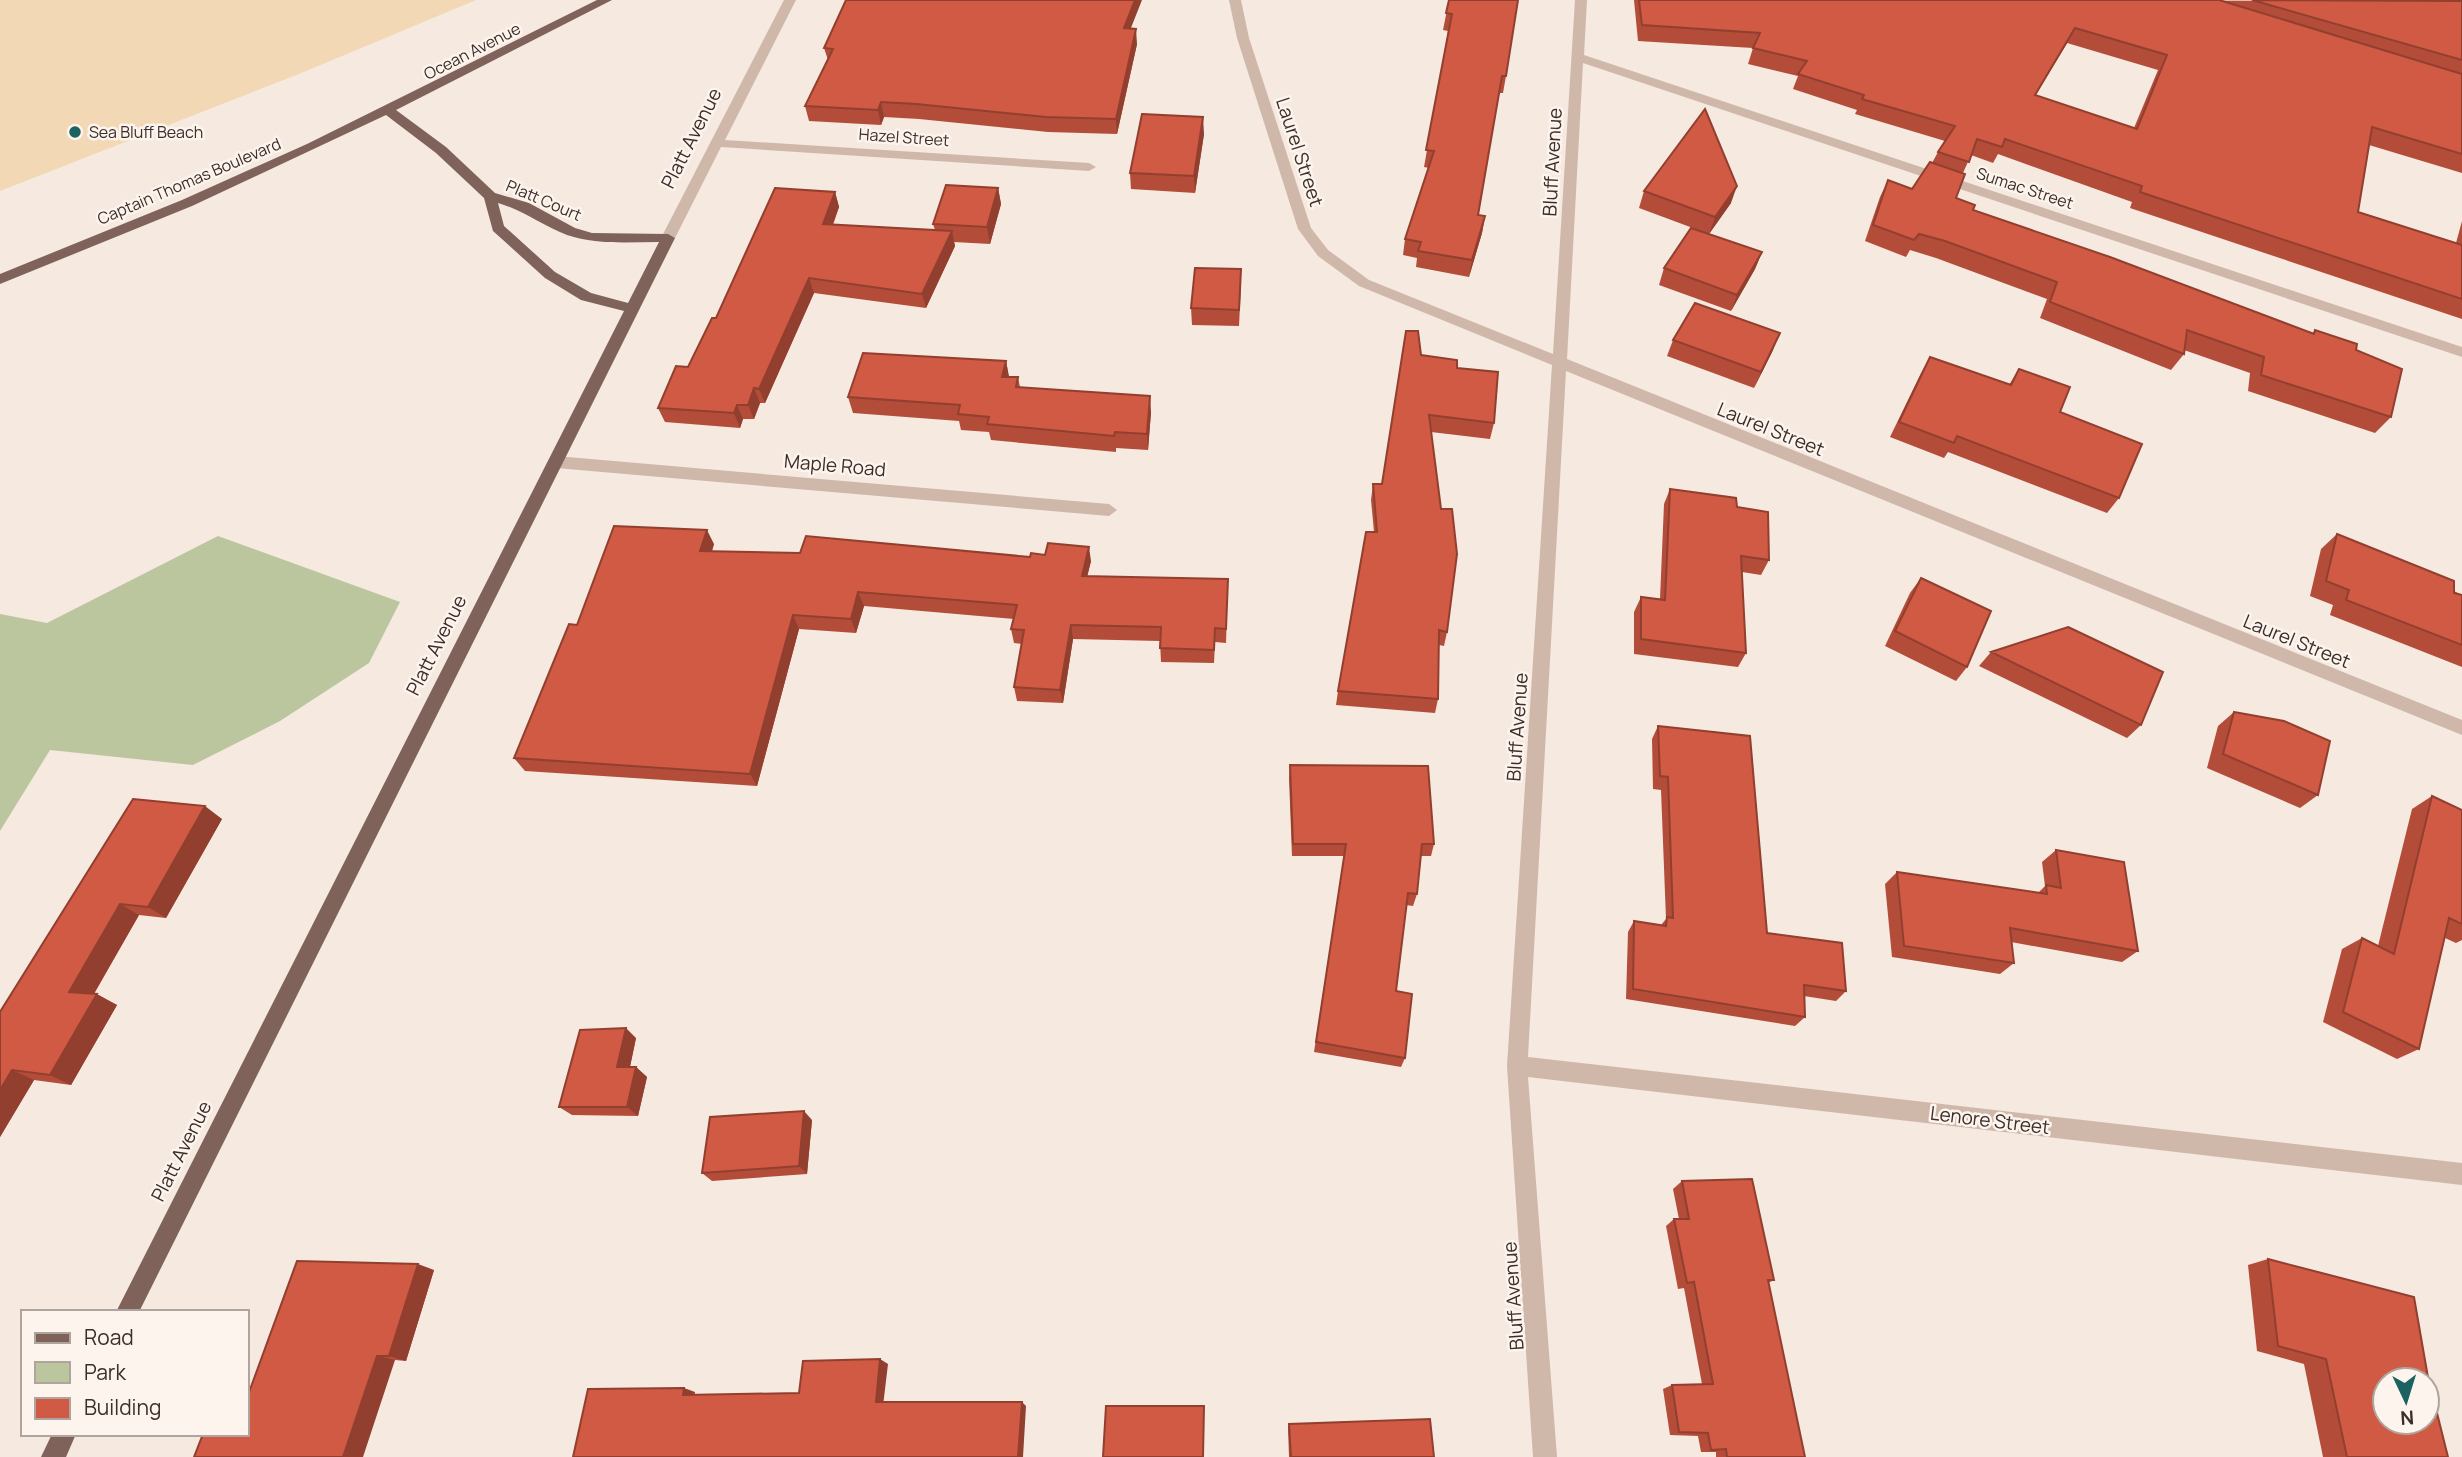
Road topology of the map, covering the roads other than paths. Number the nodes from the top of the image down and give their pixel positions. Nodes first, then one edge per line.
1 (606, 0) edge
2 (790, 0) edge
3 (1235, 0) edge
4 (1581, 0) edge
5 (1578, 57) junction
6 (389, 111) junction
7 (716, 143) junction
8 (1089, 167) dead end
9 (490, 196) junction
10 (668, 238) junction
11 (0, 279) edge
12 (633, 309) junction
13 (2462, 352) edge
14 (1560, 364) junction
15 (556, 462) junction
16 (1110, 510) dead end
17 (2462, 728) edge
18 (1517, 1066) junction
19 (2462, 1174) edge
20 (128, 1310) edge
21 (64, 1436) edge
22 (53, 1457) edge
23 (1545, 1457) edge

1 - 6 main road, Ocean Avenue
2 - 7 street, Platt Avenue
3 - 14 street, Laurel Street
4 - 5 street, Bluff Avenue
5 - 13 street, Sumac Street
5 - 14 street, Bluff Avenue
6 - 9 main road, Platt Court
6 - 11 main road, Captain Thomas Boulevard
7 - 8 street, Hazel Street
7 - 10 street, Platt Avenue
9 - 10 main road, Platt Court
9 - 12 main road, Platt Court
10 - 12 main road, Platt Avenue
12 - 15 main road, Platt Avenue
14 - 17 street, Laurel Street
14 - 18 street, Bluff Avenue
15 - 16 street, Maple Road
15 - 20 main road, Platt Avenue
18 - 19 street, Lenore Street
18 - 23 street, Bluff Avenue
21 - 22 main road

